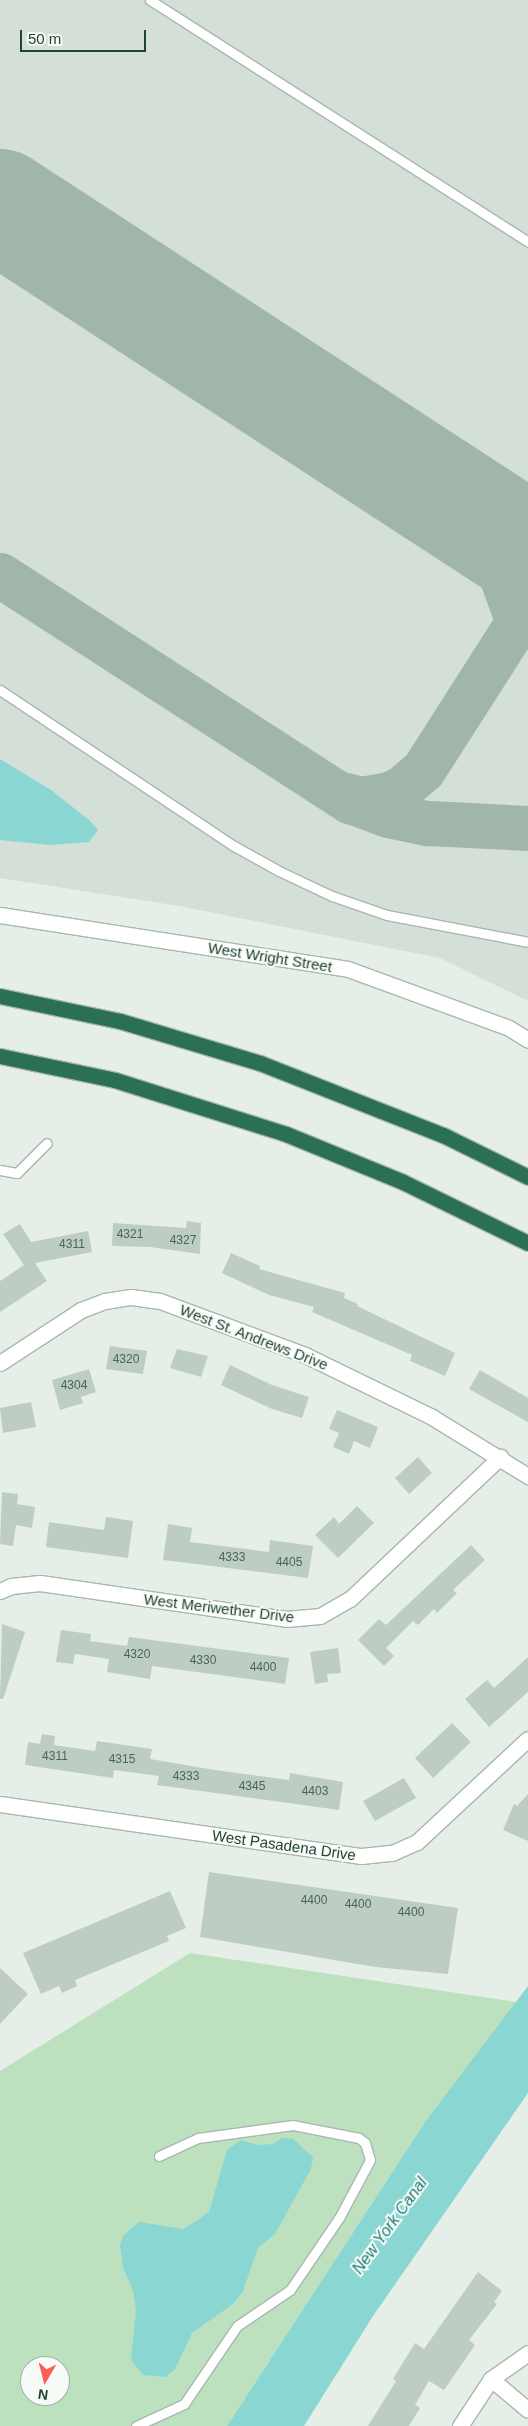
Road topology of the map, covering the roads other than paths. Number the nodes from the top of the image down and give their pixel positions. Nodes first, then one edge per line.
1 (150, 0) edge
2 (528, 242) edge
3 (0, 690) edge
4 (0, 915) edge
5 (528, 942) edge
6 (0, 996) edge
7 (528, 1040) edge
8 (0, 1056) edge
9 (47, 1143) dead end
10 (0, 1170) edge
11 (528, 1177) edge
12 (528, 1243) edge
13 (0, 1363) edge
14 (500, 1457) junction
15 (528, 1476) edge
16 (0, 1591) edge
17 (528, 1739) edge
18 (0, 1804) edge
19 (159, 2156) dead end
20 (528, 2353) edge
21 (491, 2379) junction
22 (528, 2410) edge
23 (136, 2426) edge
24 (460, 2426) edge

1 - 2 lane
3 - 5 lane
4 - 7 street, West Wright Street
6 - 11 highway
8 - 12 highway
9 - 10 lane
13 - 14 street, West St. Andrews Drive
14 - 15 street, West St. Andrews Drive
14 - 16 street, West Meriwether Drive
17 - 18 street, West Pasadena Drive
19 - 23 lane
20 - 21 street
21 - 22 street
21 - 24 street

